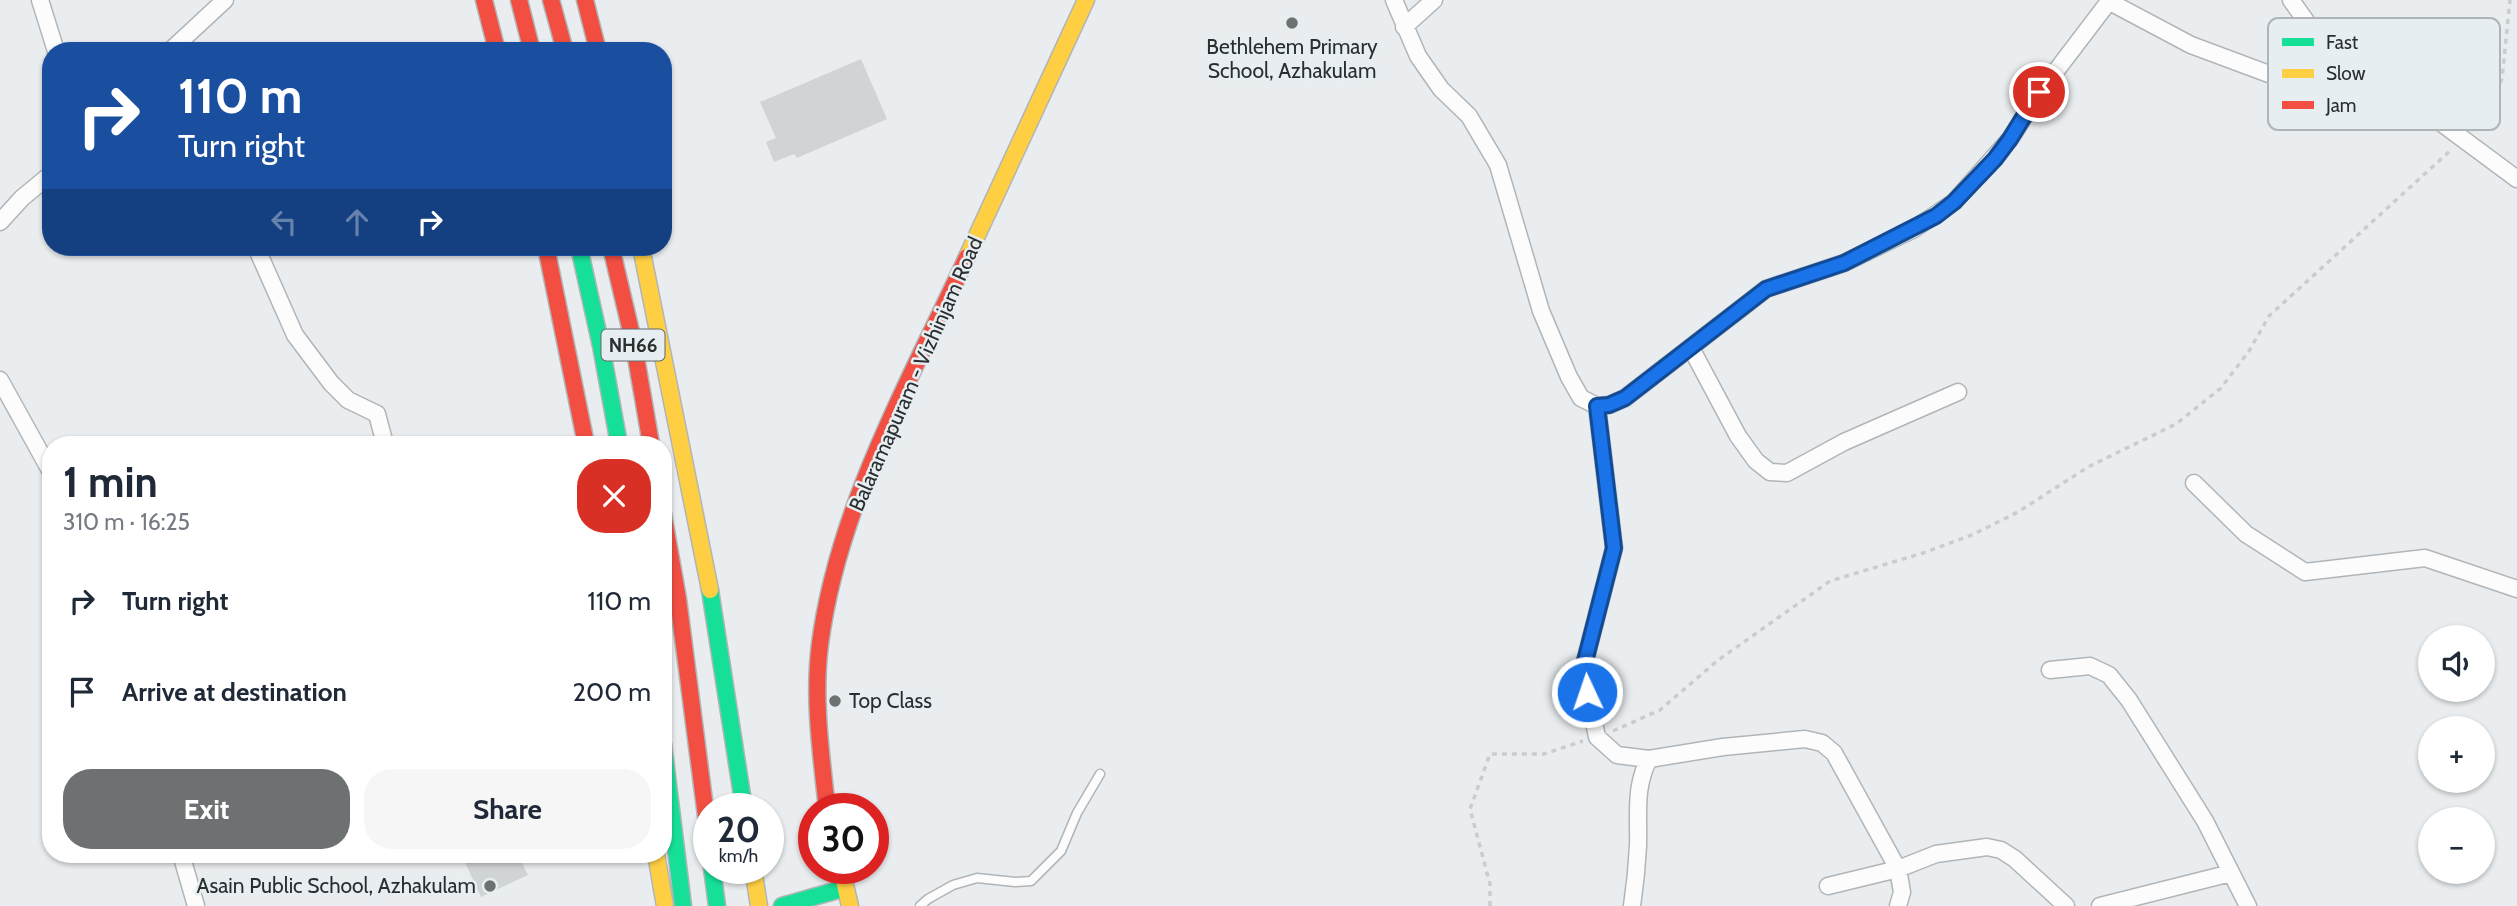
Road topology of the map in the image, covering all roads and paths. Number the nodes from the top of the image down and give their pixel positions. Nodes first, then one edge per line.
1 (40, 0) edge
2 (225, 0) edge
3 (484, 0) edge
4 (519, 0) edge
5 (551, 0) edge
6 (585, 0) edge
7 (1086, 0) edge
8 (1394, 0) edge
9 (1434, 0) edge
10 (2291, 0) edge
11 (2510, 0) edge
12 (2110, 1) edge
13 (2304, 18) edge
14 (1404, 26) junction
15 (53, 42) edge
16 (180, 42) edge
17 (495, 42) edge
18 (530, 42) edge
19 (563, 42) edge
20 (596, 42) edge
21 (2268, 74) edge
22 (2500, 83) edge
23 (2451, 130) edge
24 (2473, 130) edge
25 (2463, 139) junction
26 (2517, 179) edge
27 (42, 181) edge
28 (0, 222) edge
29 (260, 256) edge
30 (548, 256) edge
31 (581, 256) edge
32 (613, 256) edge
33 (643, 256) edge
34 (1691, 348) junction
35 (0, 380) edge
36 (1958, 392) dead end
37 (1597, 406) junction
38 (383, 436) edge
39 (584, 436) edge
40 (618, 436) edge
41 (650, 436) edge
42 (42, 456) edge
43 (2194, 483) dead end
44 (672, 565) edge
45 (2517, 589) edge
46 (2050, 670) dead end
47 (1597, 737) junction
48 (1649, 760) junction
49 (1100, 775) dead end
50 (703, 793) edge
51 (742, 793) edge
52 (825, 793) edge
53 (672, 817) edge
54 (184, 863) edge
55 (658, 863) edge
56 (1898, 869) junction
57 (2231, 873) junction
58 (714, 884) edge
59 (756, 884) edge
60 (844, 884) edge
61 (1828, 886) dead end
62 (845, 888) junction
63 (682, 898) edge
64 (196, 906) edge
65 (665, 906) edge
66 (717, 906) edge
67 (759, 906) edge
68 (782, 906) edge
69 (850, 906) edge
70 (920, 906) edge
71 (1490, 906) edge
72 (1632, 906) edge
73 (1898, 906) edge
74 (2066, 906) edge
75 (2100, 906) edge
76 (2248, 906) edge

1 - 15 street
2 - 16 street
3 - 17 main road
4 - 18 main road
5 - 19 main road
6 - 20 main road
7 - 52 main road, Balaramapuram - Vizhinjam Road
8 - 14 street
9 - 14 street
10 - 13 street
11 - 22 path
12 - 21 street
12 - 34 street
14 - 37 street
23 - 25 street
24 - 25 path
25 - 26 street
25 - 47 path
27 - 28 street
29 - 38 street
30 - 39 main road
31 - 40 main road, NH66
32 - 41 main road, NH66
33 - 51 main road
34 - 36 street
34 - 37 street
35 - 42 street
37 - 47 street
43 - 45 street
44 - 50 main road
46 - 57 street
47 - 48 street
47 - 71 path
48 - 56 street
48 - 72 street
49 - 70 lane
53 - 63 main road
54 - 64 street
55 - 65 main road
56 - 61 street
56 - 73 street
56 - 74 street
57 - 75 street
57 - 76 street
58 - 66 main road
59 - 67 main road
60 - 62 main road
62 - 68 main road
62 - 69 main road

